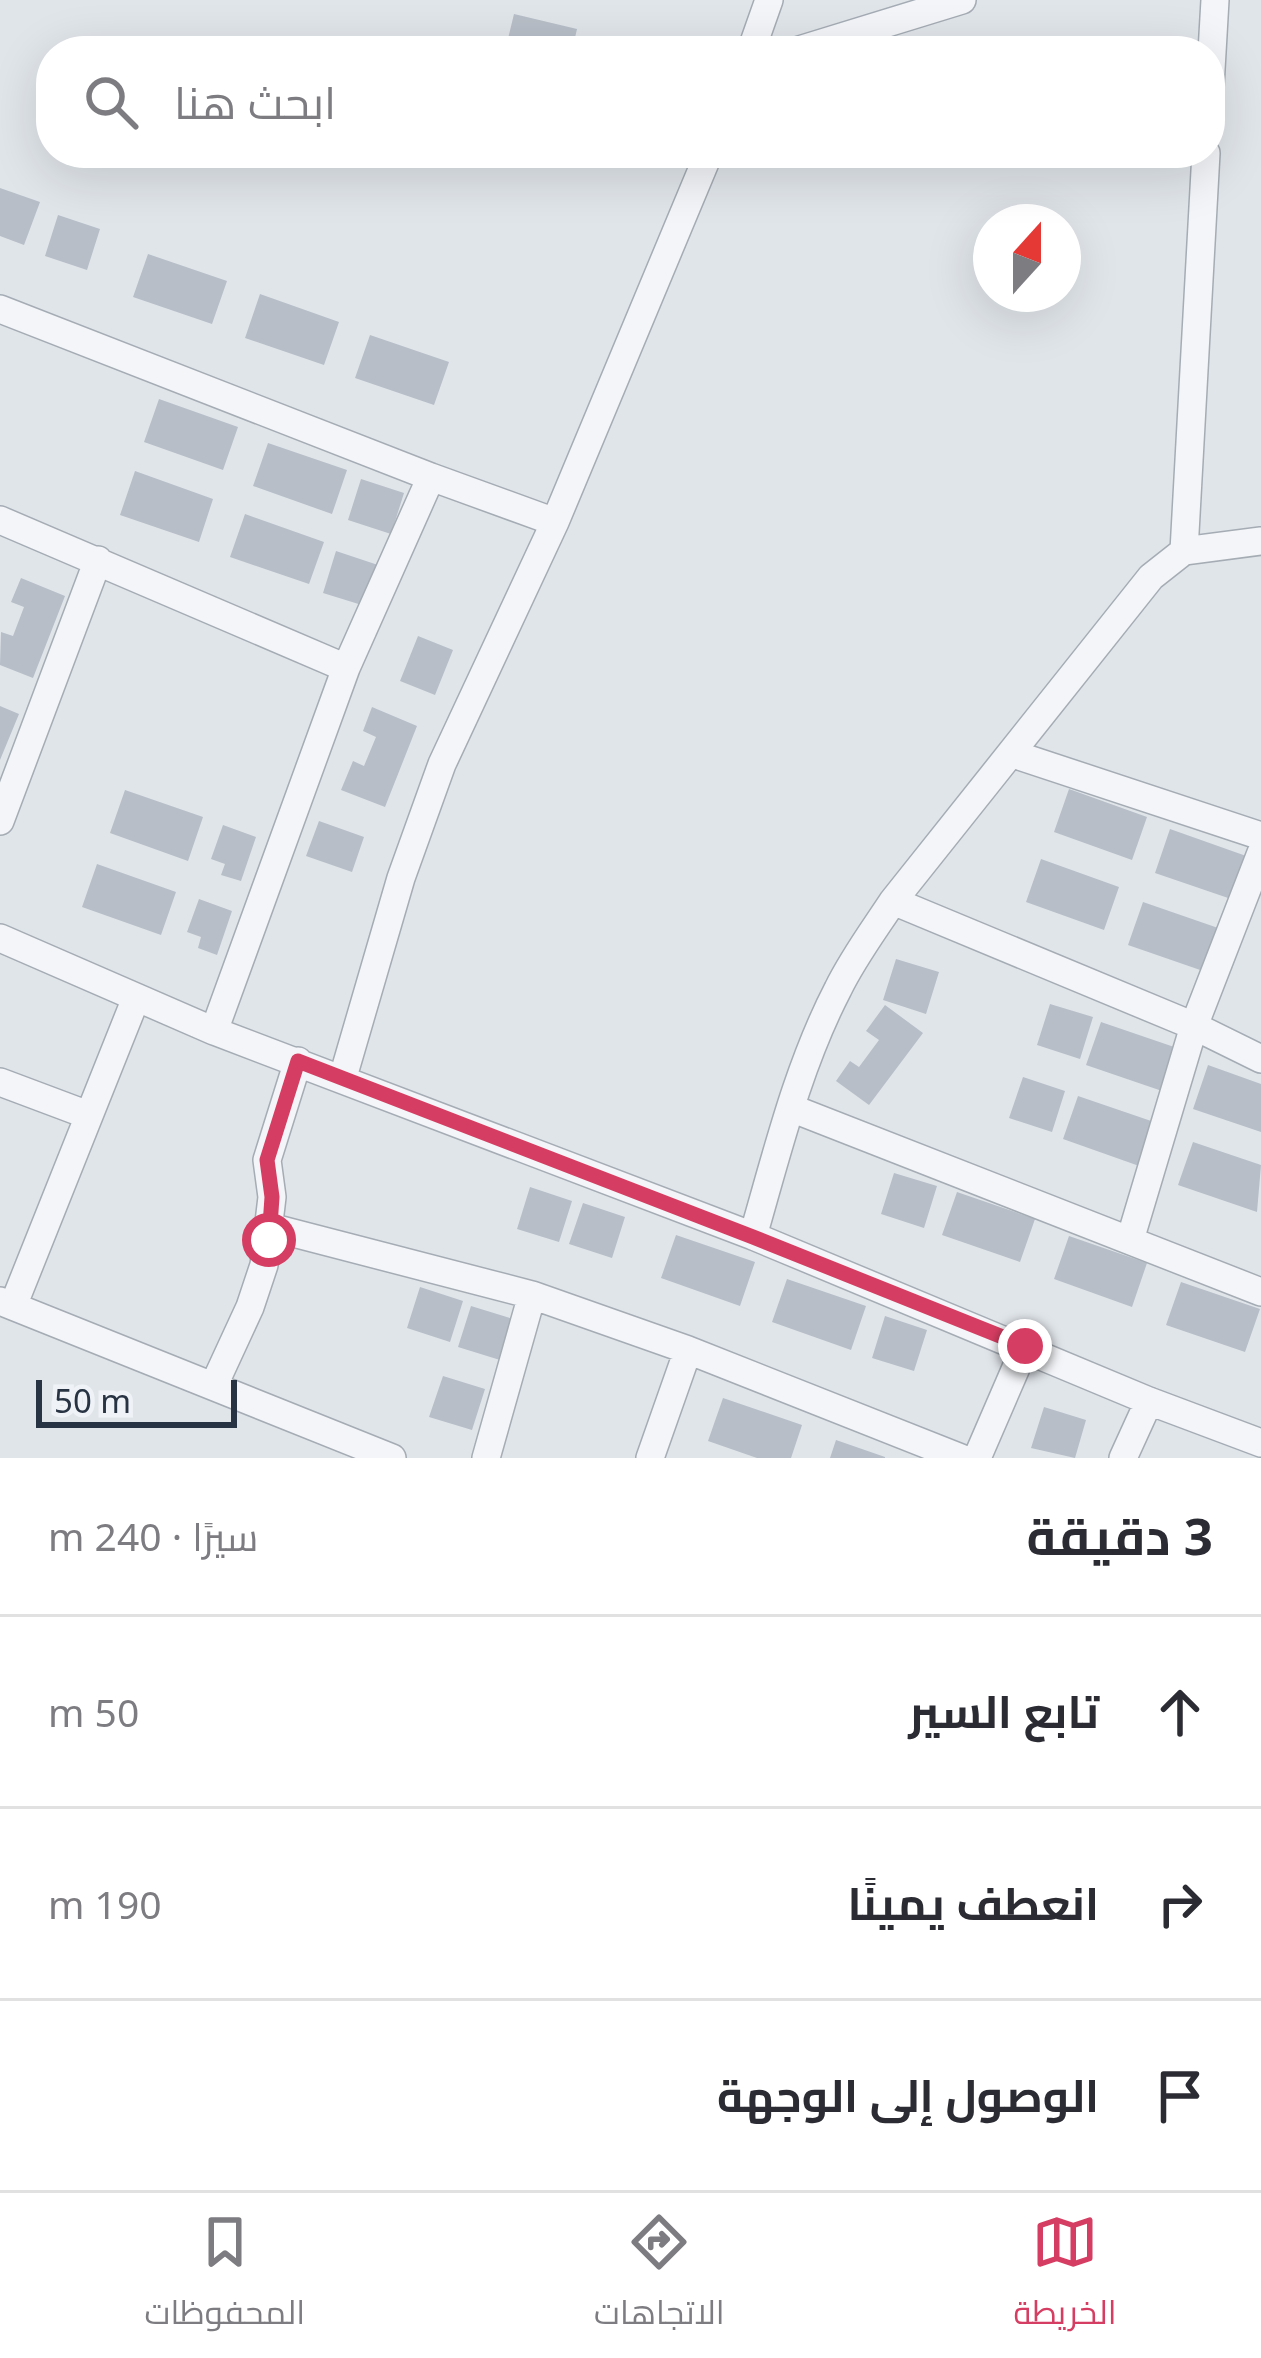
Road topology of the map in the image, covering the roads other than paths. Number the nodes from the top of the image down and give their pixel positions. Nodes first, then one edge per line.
1 (769, 0) edge
2 (962, 0) edge
3 (1215, 0) edge
4 (756, 36) edge
5 (845, 36) edge
6 (1213, 36) edge
7 (703, 168) edge
8 (1205, 168) edge
9 (0, 309) edge
10 (431, 477) junction
11 (0, 520) edge
12 (555, 522) junction
13 (1261, 541) edge
14 (1184, 551) junction
15 (98, 560) junction
16 (346, 668) junction
17 (1013, 754) junction
18 (0, 821) edge
19 (1261, 836) edge
20 (1261, 853) edge
21 (893, 902) junction
22 (0, 938) edge
23 (136, 998) junction
24 (1194, 1026) junction
25 (214, 1031) junction
26 (1261, 1059) edge
27 (298, 1061) junction
28 (343, 1077) junction
29 (0, 1082) edge
30 (790, 1108) junction
31 (88, 1114) junction
32 (270, 1226) junction
33 (753, 1237) junction
34 (1130, 1240) junction
35 (1261, 1292) edge
36 (532, 1295) junction
37 (7, 1303) edge
38 (1025, 1346) junction
39 (688, 1350) junction
40 (214, 1385) junction
41 (1149, 1401) junction
42 (1261, 1443) edge
43 (392, 1458) edge
44 (486, 1458) edge
45 (650, 1458) edge
46 (961, 1458) edge
47 (976, 1458) edge
48 (1123, 1458) edge

1 - 4 street
2 - 5 street
3 - 6 street
7 - 12 street
8 - 14 street
9 - 10 street
10 - 12 street
10 - 16 street
11 - 15 street
12 - 28 street
13 - 14 street
14 - 17 street
15 - 16 street
15 - 18 street
16 - 25 street
17 - 19 street
17 - 21 street
20 - 24 street
21 - 24 street
21 - 30 street
22 - 23 street
23 - 25 street
23 - 31 street
24 - 26 street
24 - 34 street
25 - 27 street
27 - 28 street
27 - 32 street
28 - 33 street
29 - 31 street
30 - 33 street
30 - 34 street
31 - 37 street
32 - 36 street
32 - 40 street
33 - 38 street
34 - 35 street
36 - 39 street
36 - 44 street
37 - 40 street
38 - 41 street
38 - 47 street
39 - 45 street
39 - 46 street
40 - 43 street
41 - 42 street
41 - 48 street

